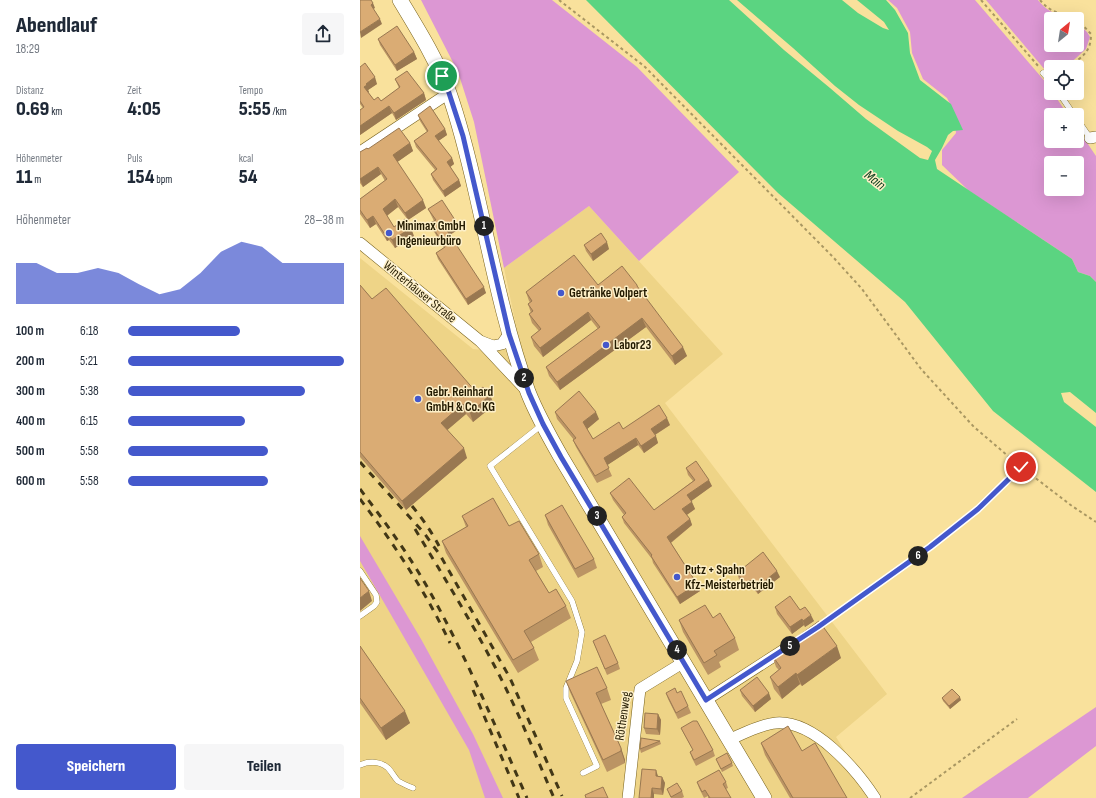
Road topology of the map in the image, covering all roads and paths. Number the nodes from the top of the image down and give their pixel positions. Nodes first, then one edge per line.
1 (400, 0) edge
2 (560, 0) edge
3 (981, 0) edge
4 (1040, 0) edge
5 (1056, 12) edge
6 (1084, 26) edge
7 (1077, 60) edge
8 (1043, 73) edge
9 (449, 93) junction
10 (1084, 127) edge
11 (1093, 138) edge
12 (360, 152) edge
13 (360, 243) edge
14 (509, 334) junction
15 (480, 341) junction
16 (529, 393) junction
17 (543, 424) junction
18 (1021, 467) junction
19 (1096, 522) edge
20 (360, 571) edge
21 (360, 616) edge
22 (818, 627) edge
23 (792, 644) edge
24 (684, 662) junction
25 (706, 700) junction
26 (1016, 719) dead end
27 (730, 739) junction
28 (360, 765) edge
29 (583, 772) dead end
30 (413, 788) dead end
31 (628, 798) edge
32 (764, 798) edge
33 (875, 798) edge
34 (910, 798) edge

1 - 9 main road
2 - 18 path
3 - 8 path
4 - 5 path
6 - 7 path
9 - 12 street
9 - 14 main road
10 - 11 lane
13 - 15 street, Winterhäuser Straße
14 - 15 street, Winterhäuser Straße
14 - 16 main road
15 - 16 street, Winterhäuser Straße
16 - 17 main road, Winterhäuser Straße
17 - 24 main road, Winterhäuser Straße
17 - 29 lane
18 - 19 path
18 - 22 path
20 - 21 lane
23 - 25 street
24 - 25 main road, Winterhäuser Straße
24 - 31 street, Röthenweg
25 - 27 main road, Winterhäuser Straße
26 - 34 path
27 - 32 main road, Winterhäuser Straße
27 - 33 street
28 - 30 lane

